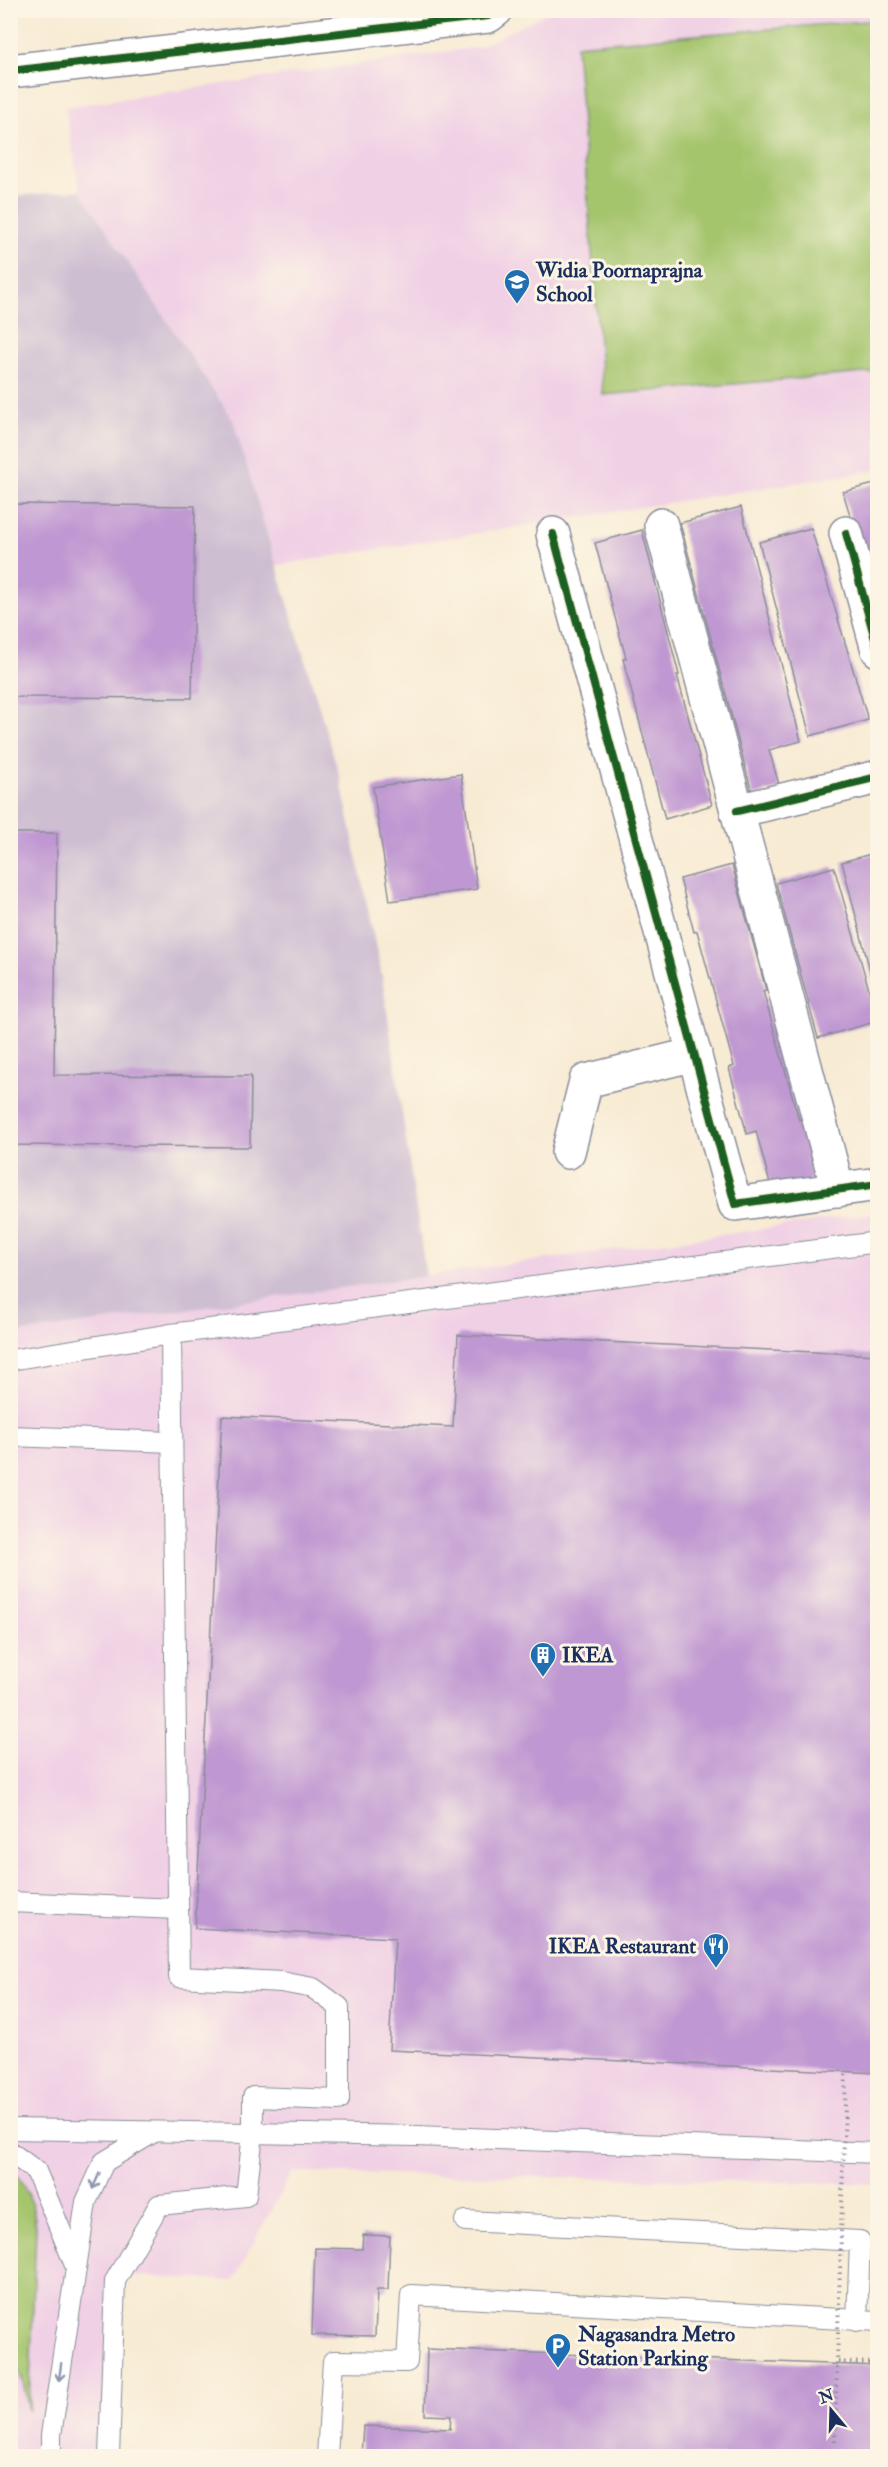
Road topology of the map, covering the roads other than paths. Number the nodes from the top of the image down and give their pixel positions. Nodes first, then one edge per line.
1 (496, 10) edge
2 (10, 71) edge
3 (661, 525) dead end
4 (846, 533) dead end
5 (553, 534) dead end
6 (878, 650) edge
7 (878, 777) edge
8 (737, 811) junction
9 (695, 1054) junction
10 (568, 1152) dead end
11 (878, 1184) edge
12 (838, 1190) junction
13 (878, 1242) edge
14 (171, 1334) junction
15 (10, 1360) edge
16 (10, 1436) edge
17 (172, 1442) junction
18 (10, 1902) edge
19 (178, 1909) junction
20 (10, 2129) edge
21 (154, 2132) junction
22 (252, 2133) junction
23 (10, 2152) edge
24 (878, 2153) edge
25 (465, 2221) dead end
26 (869, 2243) edge
27 (75, 2265) junction
28 (857, 2321) junction
29 (878, 2321) edge
30 (51, 2457) edge
31 (109, 2457) edge
32 (327, 2457) edge

1 - 2 street
3 - 8 street
4 - 6 street
5 - 9 street
7 - 8 street
8 - 12 street
9 - 10 street
9 - 12 street
11 - 12 street
13 - 14 lane
14 - 15 lane
14 - 17 lane
16 - 17 lane
17 - 19 lane
18 - 19 lane
19 - 22 lane
20 - 21 lane
21 - 22 lane
21 -> 27 lane
22 - 24 lane
22 - 31 lane
23 - 27 lane
25 - 26 lane
26 - 28 lane
27 -> 30 lane
28 - 29 lane
28 - 32 lane

